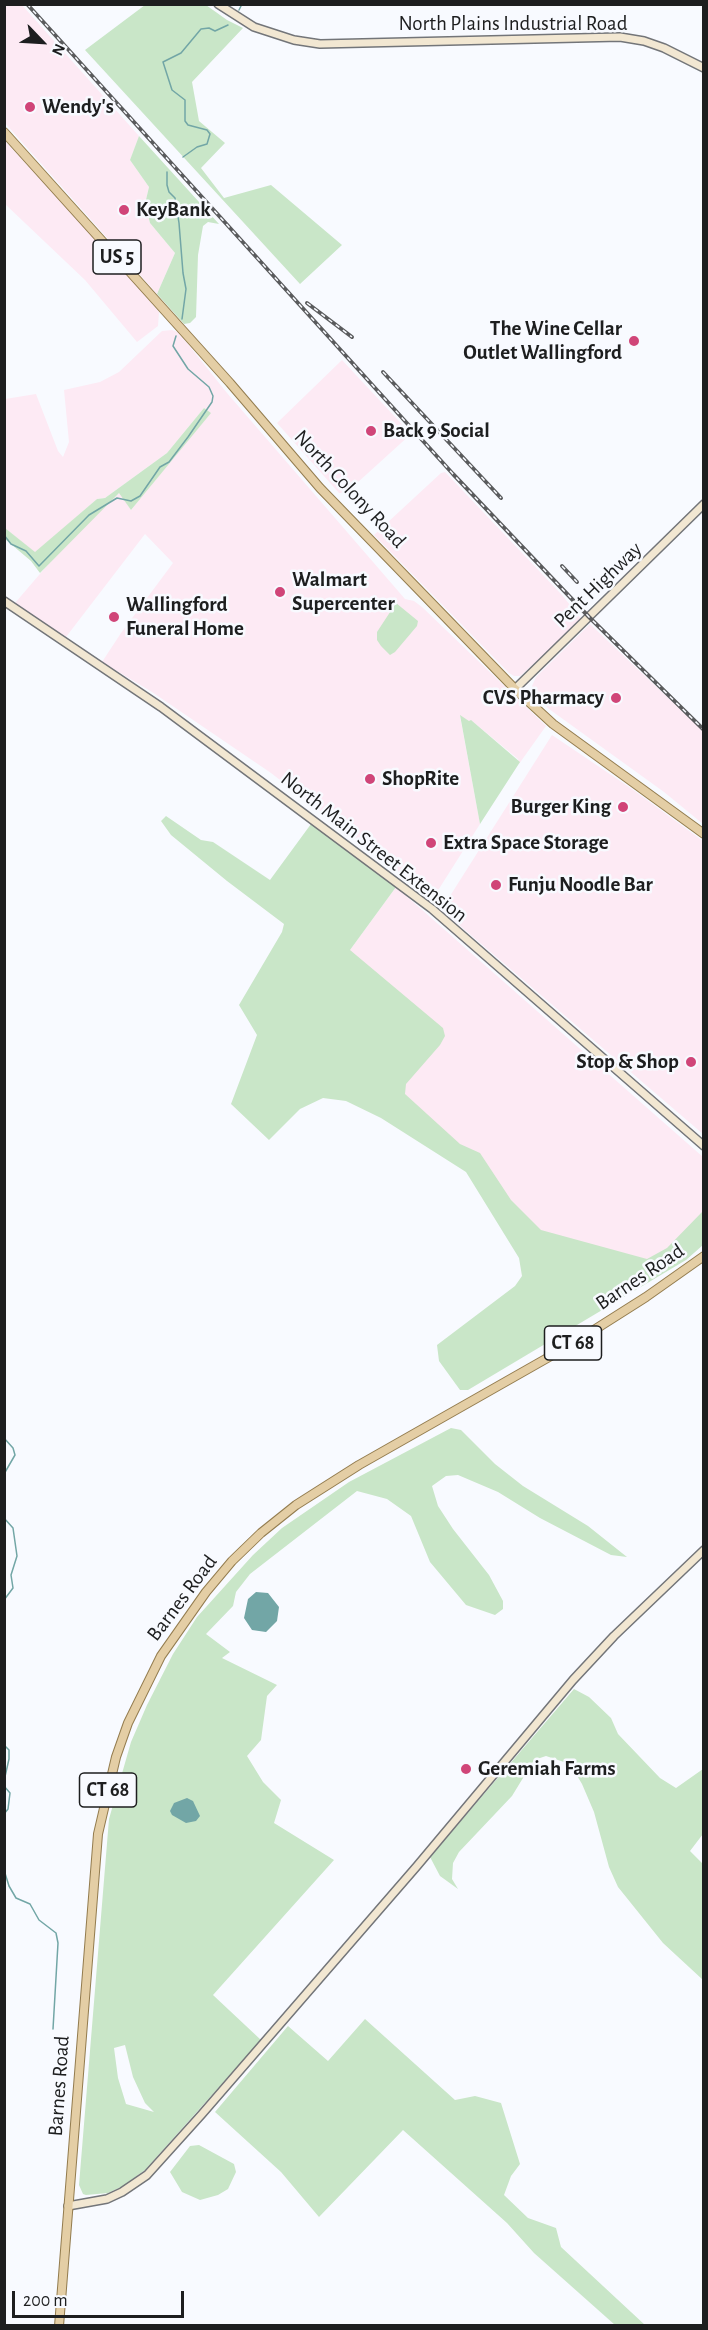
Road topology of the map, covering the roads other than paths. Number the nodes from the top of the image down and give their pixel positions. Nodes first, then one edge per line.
1 (218, 4) edge
2 (704, 68) edge
3 (4, 132) edge
4 (704, 504) edge
5 (4, 601) edge
6 (515, 689) junction
7 (704, 834) edge
8 (704, 1146) edge
9 (704, 1256) edge
10 (704, 1550) edge
11 (68, 2206) junction
12 (59, 2325) edge

1 - 2 street, North Plains Industrial Road
3 - 6 main road, North Colony Road / US 5
4 - 6 street, Pent Highway
5 - 8 street, North Main Street Extension
6 - 7 main road, North Colony Road / US 5
9 - 11 main road, Barnes Road / CT 68
10 - 11 street
11 - 12 main road, Barnes Road / CT 68

